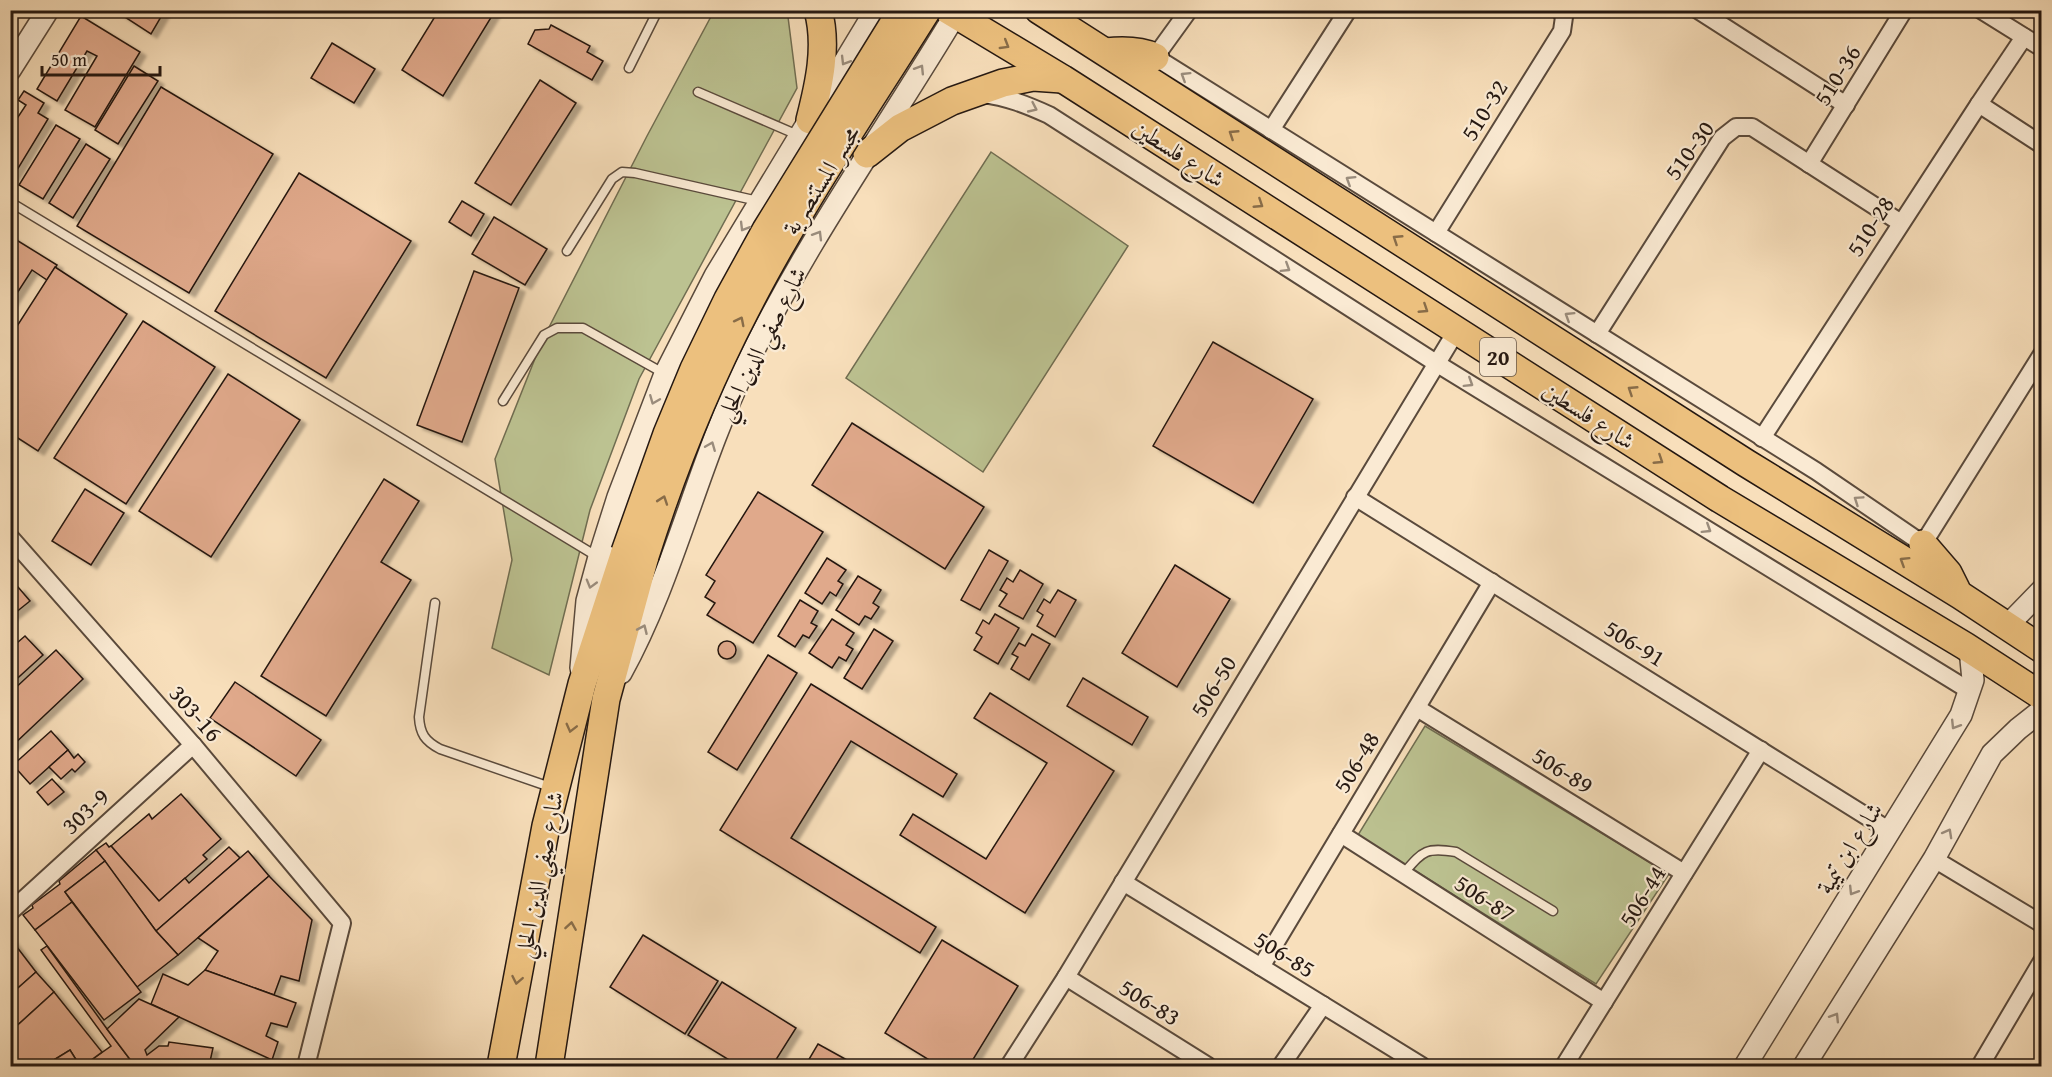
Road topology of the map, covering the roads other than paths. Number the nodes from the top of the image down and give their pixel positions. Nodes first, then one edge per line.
1 (48, 10) edge
2 (658, 10) edge
3 (876, 10) edge
4 (902, 10) edge
5 (927, 10) edge
6 (1040, 10) edge
7 (1072, 10) edge
8 (1189, 10) edge
9 (1348, 10) edge
10 (1560, 10) edge
11 (1698, 10) edge
12 (1904, 10) edge
13 (1981, 10) edge
14 (815, 12) edge
15 (954, 12) edge
16 (2024, 37) junction
17 (1096, 46) junction
18 (2042, 48) edge
19 (1155, 57) junction
20 (629, 68) dead end
21 (10, 70) edge
22 (1063, 79) junction
23 (698, 92) dead end
24 (977, 93) junction
25 (1979, 104) junction
26 (1846, 105) junction
27 (805, 128) junction
28 (1271, 130) junction
29 (2042, 146) edge
30 (867, 154) junction
31 (1809, 164) junction
32 (760, 201) junction
33 (10, 202) edge
34 (1901, 223) junction
35 (1436, 233) junction
36 (567, 251) dead end
37 (1457, 330) junction
38 (1597, 334) junction
39 (2042, 354) edge
40 (1436, 363) junction
41 (665, 374) junction
42 (503, 401) dead end
43 (1762, 438) junction
44 (1746, 463) junction
45 (1355, 497) junction
46 (1720, 499) junction
47 (10, 537) edge
48 (1923, 544) junction
49 (623, 555) junction
50 (1492, 582) junction
51 (2042, 590) edge
52 (1959, 595) junction
53 (435, 603) dead end
54 (2007, 626) junction
55 (1970, 649) junction
56 (2042, 649) edge
57 (1970, 691) junction
58 (2042, 696) edge
59 (606, 699) junction
60 (1417, 708) junction
61 (2042, 710) edge
62 (193, 745) junction
63 (1761, 750) junction
64 (556, 789) junction
65 (1890, 831) junction
66 (1341, 834) junction
67 (1934, 859) junction
68 (1684, 873) junction
69 (1403, 874) junction
70 (1123, 882) junction
71 (1553, 910) dead end
72 (10, 912) edge
73 (2042, 924) edge
74 (2042, 961) edge
75 (1262, 967) junction
76 (1066, 977) junction
77 (1604, 1002) junction
78 (1323, 1005) junction
79 (1204, 1065) edge
80 (1983, 1065) edge
81 (306, 1066) edge
82 (501, 1066) edge
83 (549, 1066) edge
84 (1009, 1066) edge
85 (1281, 1066) edge
86 (1422, 1066) edge
87 (1564, 1066) edge
88 (1745, 1066) edge
89 (1804, 1066) edge

1 - 21 street
2 - 20 lane
3 -> 27 street, شارع صفي الدين الحلي
4 - 49 main road, مجسر المستنصرية, bridge
49 -> 5 main road, مجسر المستنصرية, bridge
6 - 17 main road, شارع فلسطين / 20
7 - 17 main road
8 - 19 street
9 - 28 street
10 - 35 street, 510-32
11 - 26 street
12 - 26 street, 510-36
13 - 16 street
14 - 27 main road
15 -> 22 main road, شارع فلسطين / 20
30 -> 15 street, شارع صفي الدين الحلي
16 - 18 street
16 - 25 street, 510-28
17 - 19 main road
44 -> 17 main road, شارع فلسطين / 20
28 -> 19 street
22 - 24 main road
22 -> 37 main road, شارع فلسطين / 20
23 - 27 lane
24 - 30 main road
24 -> 40 street
25 - 29 street
25 - 34 street, 510-28
26 - 31 street, 510-36
27 - 32 street, شارع صفي الدين الحلي
35 -> 28 street
59 -> 30 street, شارع صفي الدين الحلي
31 - 34 street, 510-30
31 - 38 street, 510-30
32 - 36 lane
32 -> 41 street, شارع صفي الدين الحلي
33 - 49 lane
34 - 43 street, 510-28
38 -> 35 street
37 - 40 street, 506-50
37 -> 46 main road, شارع فلسطين / 20
38 - 43 street
39 - 48 street
40 - 45 street, 506-50
40 -> 57 street
41 - 42 lane
41 -> 49 street, شارع صفي الدين الحلي
48 -> 43 street
44 - 46 main road
52 -> 44 main road, شارع فلسطين / 20
45 - 50 street, 506-91
45 - 70 street, 506-50
46 - 55 main road, شارع فلسطين / 20
47 - 62 street, 303-16
48 - 52 main road
49 - 59 main road, شارع صفي الدين الحلي
49 -> 64 main road, شارع صفي الدين الحلي
50 - 60 street, 506-48
50 - 63 street, 506-91
51 - 54 street
52 - 54 main road, شارع فلسطين / 20
53 - 64 lane
54 - 56 main road, شارع فلسطين / 20
55 - 57 street, شارع ابن تيمية
55 - 58 main road, شارع فلسطين / 20
57 -> 65 street, شارع ابن تيمية
83 -> 59 main road, شارع صفي الدين الحلي
60 - 66 street, 506-48
60 - 68 street, 506-89
67 -> 61 street
62 - 72 street, 303-9
62 - 81 street, 303-16
63 - 65 street, 506-91
63 - 68 street, 506-44
64 -> 82 main road, شارع صفي الدين الحلي
65 -> 88 street, شارع ابن تيمية
66 - 69 street, 506-87
66 - 75 street, 506-48
67 - 73 street
89 -> 67 street
68 - 77 street, 506-44
69 - 71 lane
69 - 77 street, 506-87
70 - 75 street, 506-85
70 - 76 street, 506-50
74 - 80 street
75 - 78 street, 506-85
76 - 79 street, 506-83
76 - 84 street, 506-50
77 - 87 street, 506-44
78 - 85 street
78 - 86 street, 506-85

